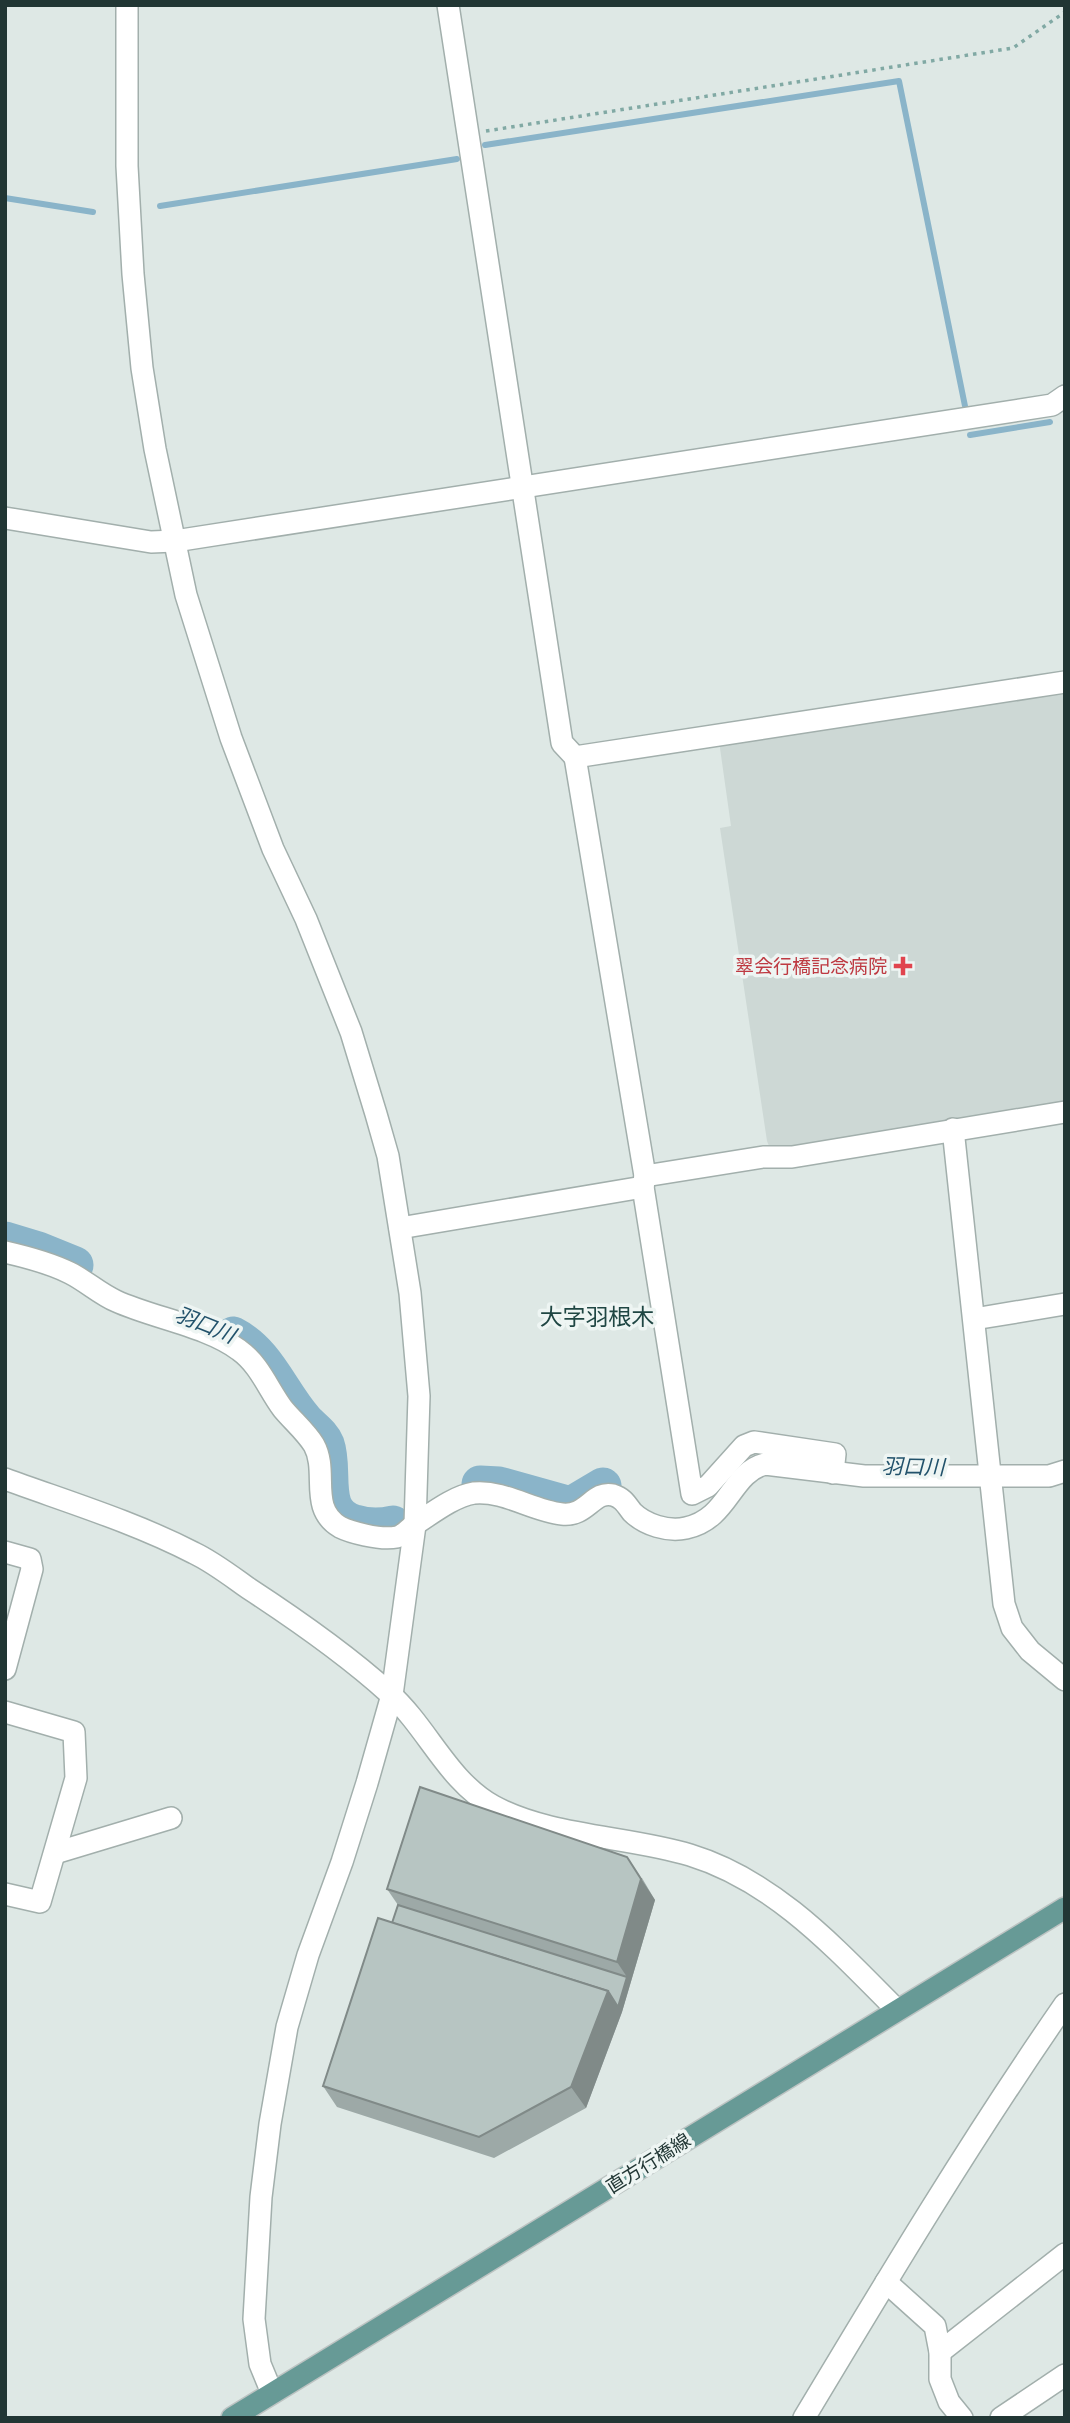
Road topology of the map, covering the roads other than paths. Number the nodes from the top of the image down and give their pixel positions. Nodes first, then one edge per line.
1 (127, 5) edge
2 (449, 5) edge
3 (1065, 396) edge
4 (522, 489) junction
5 (5, 518) edge
6 (175, 541) junction
7 (1065, 682) edge
8 (576, 757) junction
9 (1065, 1112) edge
10 (953, 1129) junction
11 (644, 1181) junction
12 (400, 1228) junction
13 (5, 1252) edge
14 (1065, 1304) edge
15 (974, 1319) junction
16 (1065, 1471) edge
17 (833, 1473) junction
18 (990, 1477) junction
19 (5, 1479) edge
20 (415, 1525) junction
21 (5, 1552) edge
22 (5, 1669) edge
23 (1065, 1680) edge
24 (392, 1695) junction
25 (5, 1712) edge
26 (171, 1818) dead end
27 (55, 1853) junction
28 (5, 1894) edge
29 (1065, 1908) edge
30 (1065, 2004) edge
31 (897, 2010) junction
32 (1065, 2254) edge
33 (886, 2282) junction
34 (940, 2352) junction
35 (1065, 2375) edge
36 (272, 2393) junction
37 (232, 2418) edge
38 (804, 2418) edge
39 (962, 2418) edge
40 (1001, 2418) edge

1 - 6 street
2 - 4 street
3 - 4 street
4 - 6 street
4 - 8 street
5 - 6 street
6 - 12 street
7 - 8 street
8 - 11 street
9 - 10 street
10 - 11 street
10 - 15 street
11 - 12 street
11 - 17 street
12 - 20 street
13 - 20 street
14 - 15 street
15 - 18 street
16 - 18 street
17 - 18 street
17 - 20 street
18 - 23 street
19 - 24 street
20 - 24 street
21 - 22 street
24 - 31 street
24 - 36 street
25 - 27 street
26 - 27 street
27 - 28 street
29 - 31 main road, 直方行橋線
30 - 33 street
31 - 36 main road, 直方行橋線
32 - 34 street
33 - 34 street
33 - 38 street
34 - 39 street
35 - 40 street
36 - 37 main road, 直方行橋線

